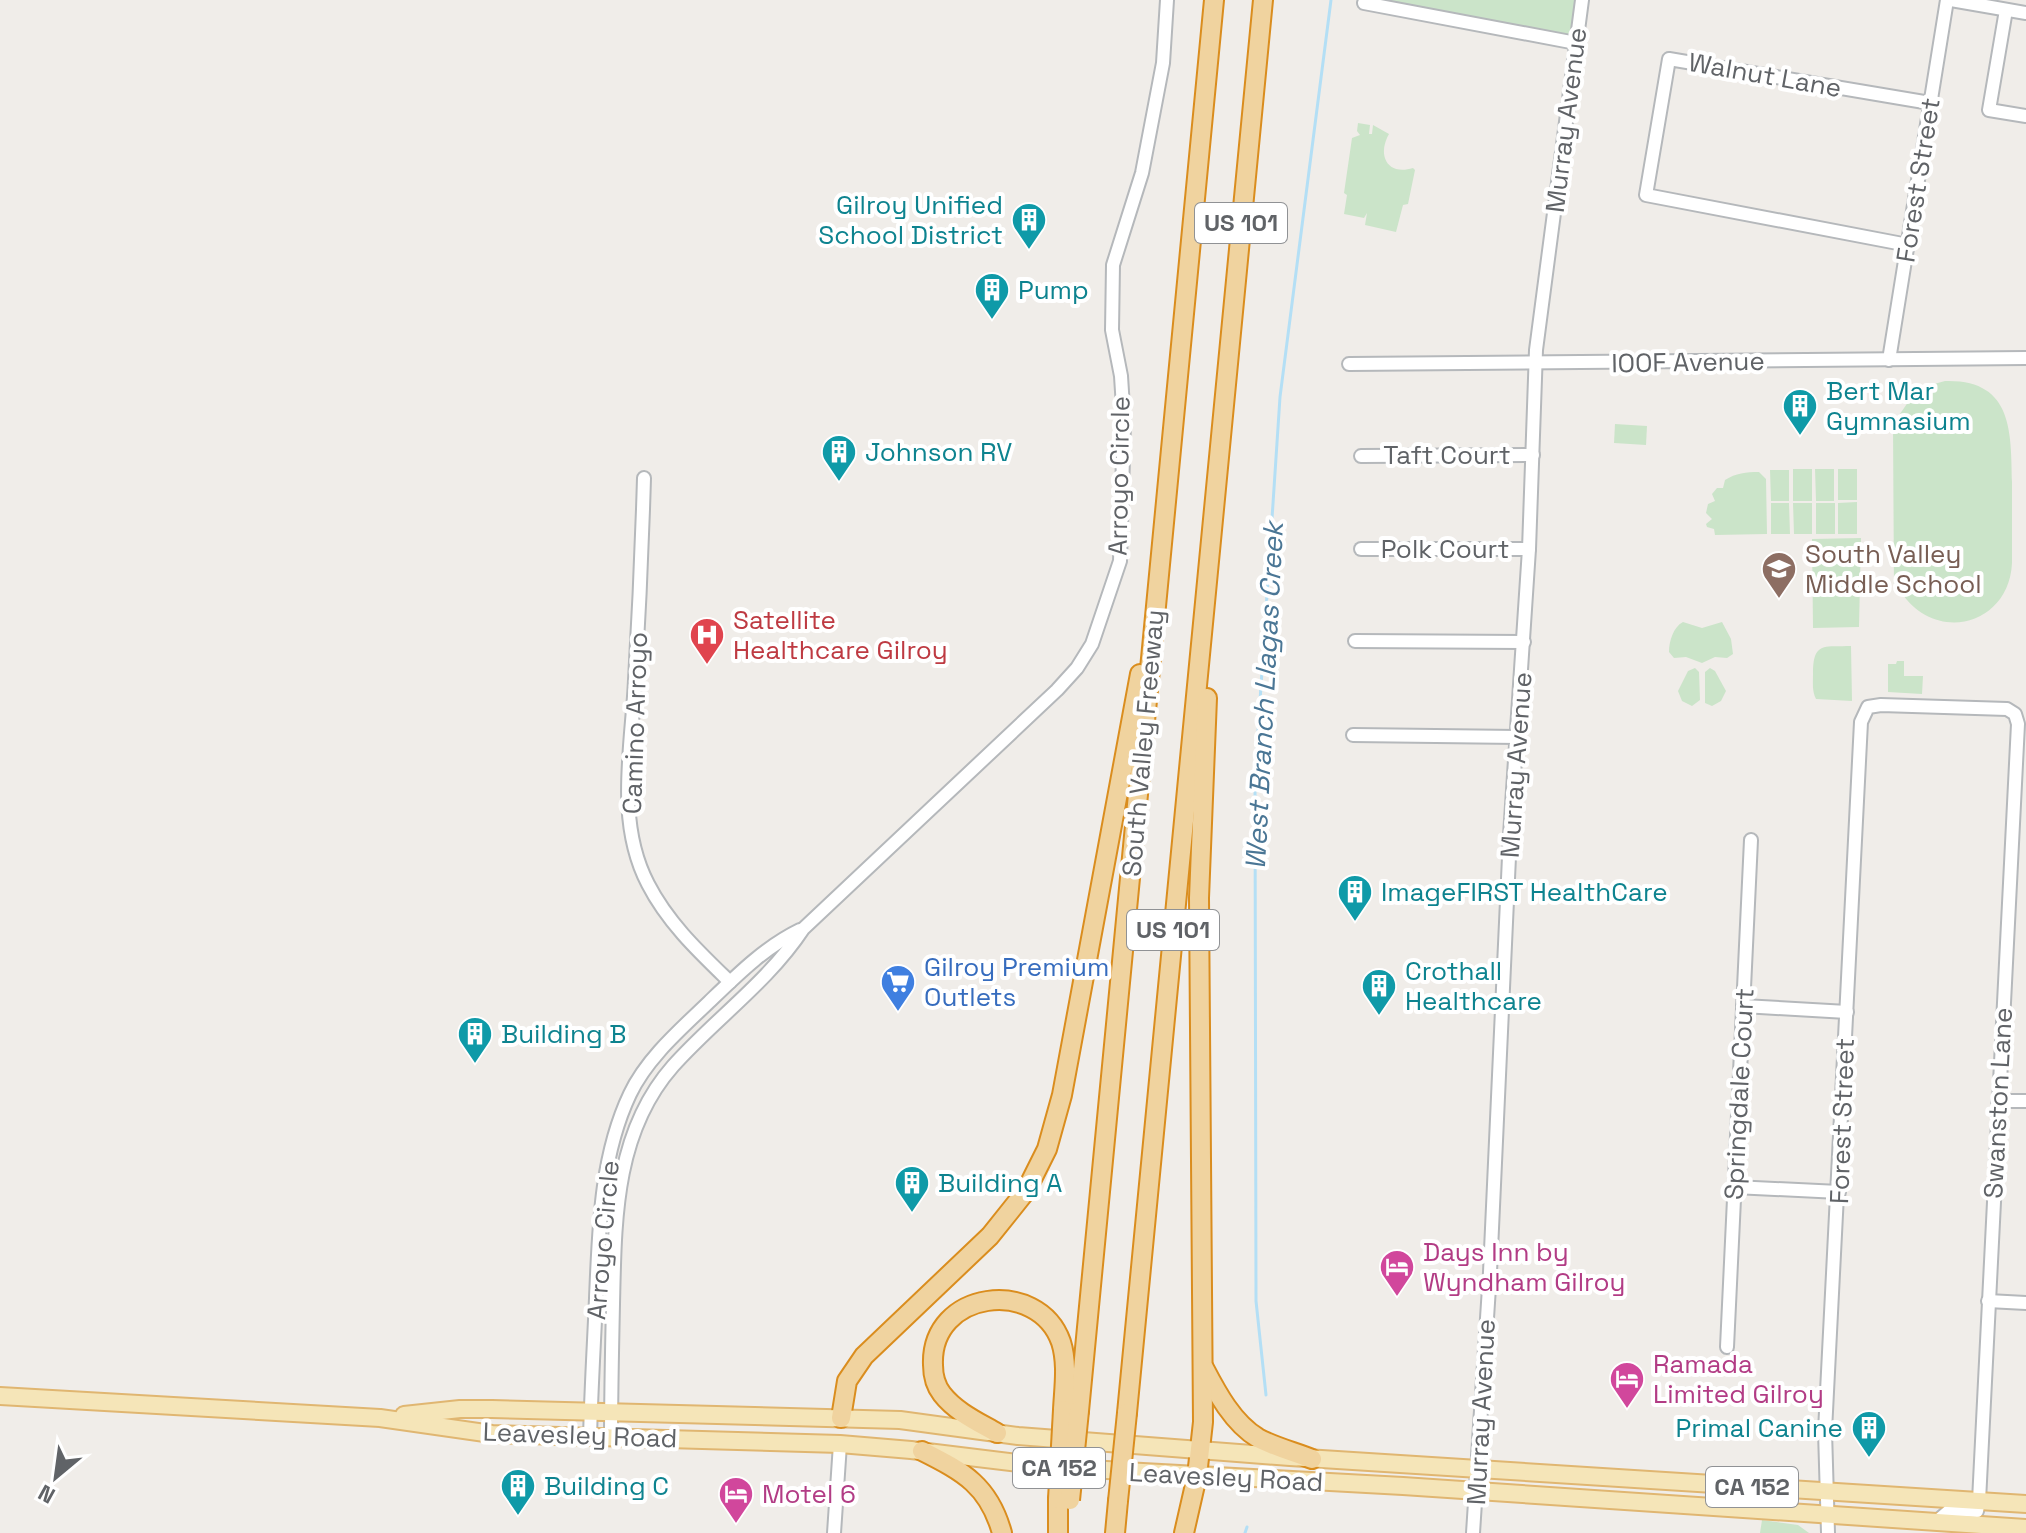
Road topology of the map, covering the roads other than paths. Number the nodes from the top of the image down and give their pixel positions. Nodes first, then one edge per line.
1 (1167, 0) edge
2 (1214, 0) edge
3 (1263, 0) edge
4 (1582, 0) edge
5 (1949, 0) edge
6 (1364, 3) dead end
7 (2006, 10) junction
8 (2026, 13) edge
9 (1576, 43) junction
10 (1930, 103) junction
11 (2026, 116) edge
12 (1908, 245) junction
13 (2026, 358) edge
14 (1889, 360) junction
15 (1536, 363) junction
16 (1349, 364) dead end
17 (1219, 447) junction
18 (1533, 455) junction
19 (1361, 456) dead end
20 (644, 478) dead end
21 (1361, 549) dead end
22 (1529, 549) junction
23 (1153, 638) junction
24 (1355, 641) dead end
25 (1524, 642) junction
26 (1865, 710) joint
27 (1353, 735) dead end
28 (1518, 737) junction
29 (1751, 840) dead end
30 (803, 929) junction
31 (730, 982) junction
32 (1743, 1006) junction
33 (1847, 1012) junction
34 (1998, 1101) junction
35 (2026, 1101) edge
36 (1734, 1187) junction
37 (1839, 1192) junction
38 (1988, 1301) junction
39 (2026, 1303) edge
40 (1727, 1347) dead end
41 (1202, 1365) junction
42 (0, 1396) edge
43 (1071, 1410) junction
44 (591, 1413) junction
45 (611, 1414) junction
46 (380, 1418) junction
47 (841, 1418) junction
48 (997, 1433) junction
49 (590, 1439) junction
50 (611, 1439) junction
51 (840, 1444) junction
52 (1201, 1448) junction
53 (922, 1451) junction
54 (1312, 1459) junction
55 (1479, 1469) junction
56 (1197, 1476) junction
57 (1477, 1491) junction
58 (1829, 1491) junction
59 (1064, 1499) junction
60 (1979, 1501) junction
61 (2026, 1504) edge
62 (1829, 1514) junction
63 (1936, 1522) junction
64 (2026, 1528) edge
65 (834, 1533) edge
66 (1002, 1533) edge
67 (1058, 1533) edge
68 (1067, 1533) edge
69 (1115, 1533) edge
70 (1184, 1533) edge
71 (1473, 1533) edge
72 (1828, 1533) edge

1 - 30 street, Arroyo Circle
2 - 23 highway, South Valley Freeway / US 101
3 - 17 highway, South Valley Freeway / US 101
4 - 9 street, Murray Avenue
5 - 7 street
5 - 10 street, Forest Street
6 - 9 street
7 - 8 street
7 - 11 street
9 - 15 street, Murray Avenue
10 - 12 street, Forest Street
10 - 12 street, Walnut Lane
12 - 14 street, Forest Street
13 - 14 street, IOOF Avenue
14 - 15 street, IOOF Avenue
15 - 16 street, IOOF Avenue
15 - 18 street, Murray Avenue
17 - 41 highway, CA 152
17 - 69 highway, South Valley Freeway / US 101, bridge
18 - 19 street, Taft Court
18 - 22 street, Murray Avenue
20 - 31 street, Camino Arroyo
21 - 22 street, Polk Court
22 - 25 street, Murray Avenue
23 - 43 highway, South Valley Freeway / US 101
23 - 47 highway
24 - 25 street
25 - 28 street, Murray Avenue
26 - 33 street, Forest Street
26 - 34 street, Swanston Lane
27 - 28 street
28 - 55 street, Murray Avenue
29 - 32 street, Springdale Court
30 - 31 street, Arroyo Circle
30 - 45 street, Arroyo Circle
31 - 44 street, Arroyo Circle
32 - 33 street
32 - 36 street, Springdale Court
33 - 37 street, Forest Street
34 - 35 street
34 - 38 street, Swanston Lane
36 - 37 street
36 - 40 street, Springdale Court
37 - 58 street, Forest Street
38 - 39 street
38 - 60 street, Swanston Lane
41 - 52 highway
41 - 54 highway, CA 152
42 - 46 main road, Leavesley Road
43 - 48 highway
43 - 59 highway, South Valley Freeway / US 101, bridge
44 - 45 main road, Leavesley Road
44 - 46 main road, Leavesley Road
44 - 49 street, Arroyo Circle
45 - 47 main road, Leavesley Road
45 - 50 street, Arroyo Circle
46 - 49 main road, Leavesley Road
47 - 48 main road, Leavesley Road
47 - 51 main road
48 - 52 main road, Leavesley Road
49 - 50 main road, Leavesley Road
50 - 51 main road, Leavesley Road
51 - 53 main road, Leavesley Road / CA 152
51 - 65 street
52 - 54 main road, Leavesley Road
52 - 56 highway
53 - 56 main road, Leavesley Road / CA 152
53 - 66 highway
54 - 55 main road, Leavesley Road / CA 152
55 - 57 street, Murray Avenue
55 - 58 main road, Leavesley Road / CA 152
56 - 57 main road, Leavesley Road / CA 152
56 - 70 highway
57 - 62 main road, Leavesley Road / CA 152
57 - 71 street, Murray Avenue
58 - 60 main road, Leavesley Road / CA 152
58 - 62 street, Forest Street
59 - 67 highway
59 - 68 highway, South Valley Freeway / US 101
60 - 61 main road, Leavesley Road / CA 152
60 - 63 street
62 - 63 main road, Leavesley Road / CA 152
62 - 72 street, Forest Street
63 - 64 main road, Leavesley Road / CA 152

